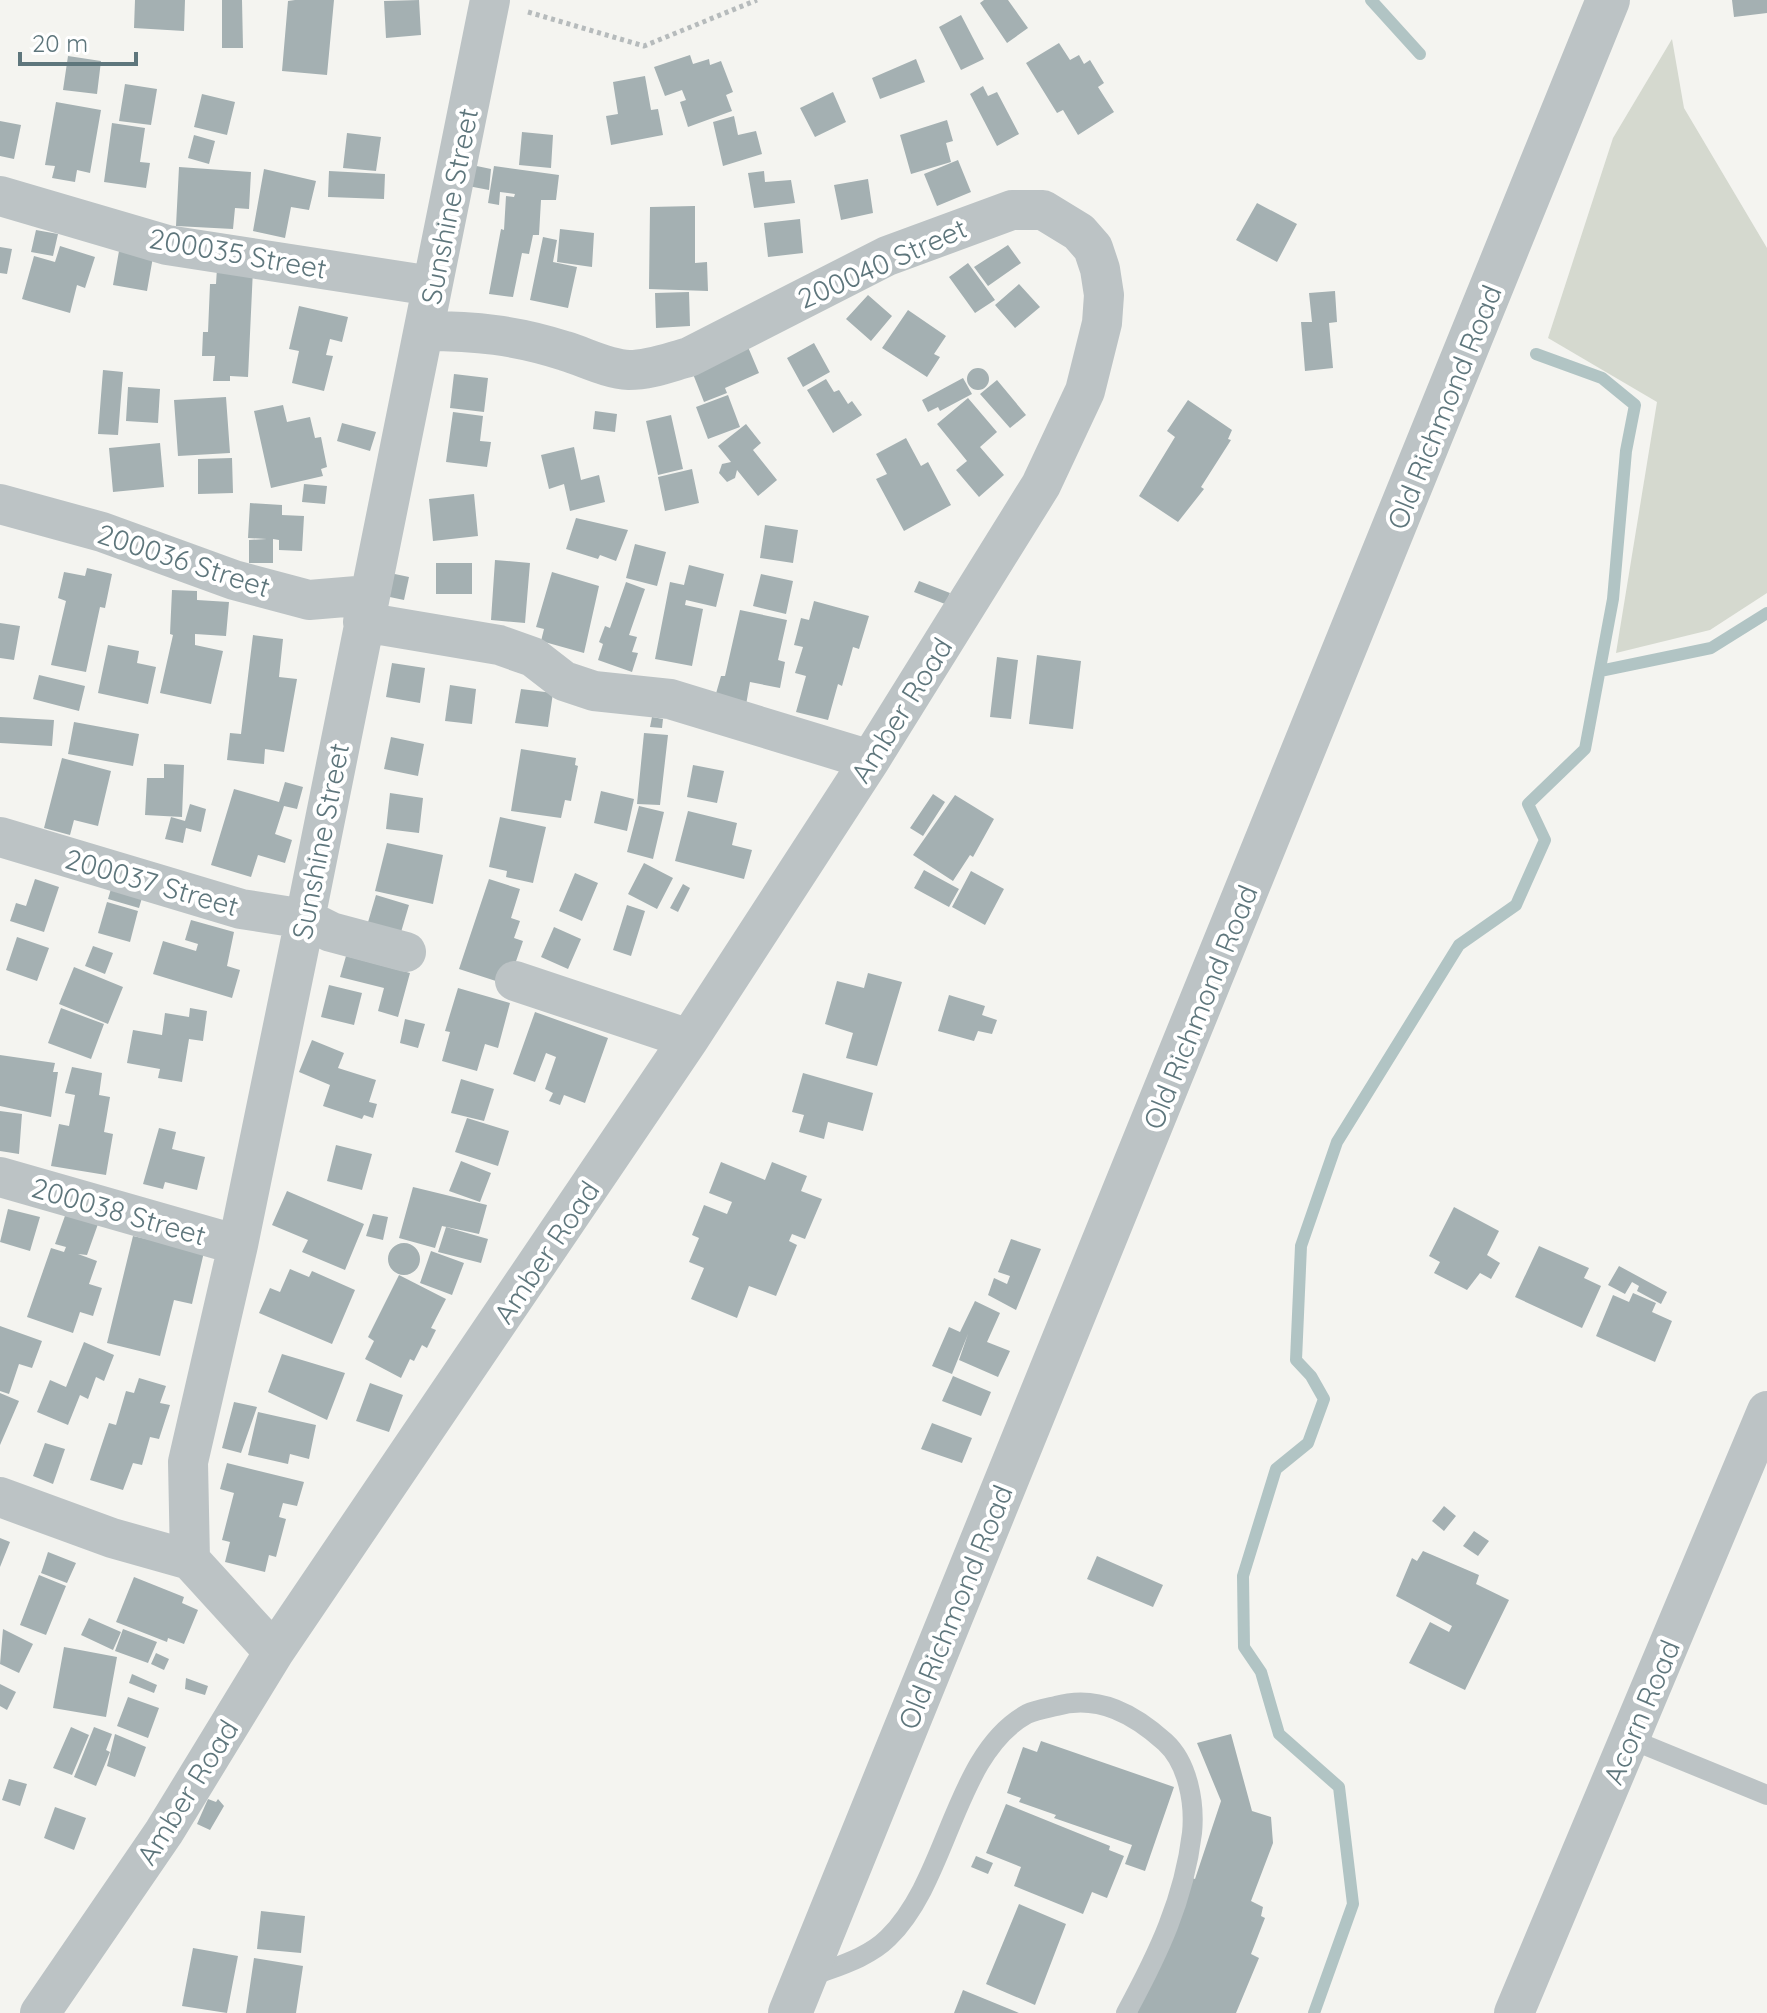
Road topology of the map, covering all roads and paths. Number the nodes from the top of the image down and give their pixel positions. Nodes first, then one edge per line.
1 (490, 0) edge
2 (757, 0) edge
3 (1608, 0) edge
4 (0, 196) edge
5 (432, 286) junction
6 (425, 331) junction
7 (1041, 485) joint
8 (0, 504) edge
9 (366, 608) junction
10 (870, 760) junction
11 (0, 837) edge
12 (305, 919) junction
13 (406, 952) dead end
14 (515, 981) dead end
15 (689, 1039) junction
16 (0, 1177) edge
17 (238, 1245) junction
18 (1767, 1411) edge
19 (0, 1497) edge
20 (190, 1560) junction
21 (274, 1652) junction
22 (1630, 1739) junction
23 (1767, 1795) edge
24 (796, 1996) edge
25 (40, 2013) edge
26 (1126, 2013) edge
27 (1514, 2013) edge

1 - 2 path
1 - 5 street, Sunshine Street
3 - 24 street, Old Richmond Road
4 - 5 street, 200035 Street
5 - 6 street, Sunshine Street
6 - 7 street, 200040 Street
6 - 9 street, Sunshine Street
7 - 10 street, Amber Road
8 - 9 street, 200036 Street
9 - 10 street, 200036 Street
9 - 12 street, Sunshine Street
10 - 15 street, Amber Road
11 - 12 street, 200037 Street
12 - 13 street, 200037 Street
12 - 17 street, Sunshine Street
14 - 15 street
15 - 21 street, Amber Road
16 - 17 street, 200038 Street
17 - 20 street, Sunshine Street
18 - 22 street, Acorn Road
19 - 20 street
20 - 21 street
21 - 25 street, Amber Road
22 - 23 lane
22 - 27 street, Acorn Road
24 - 26 lane

